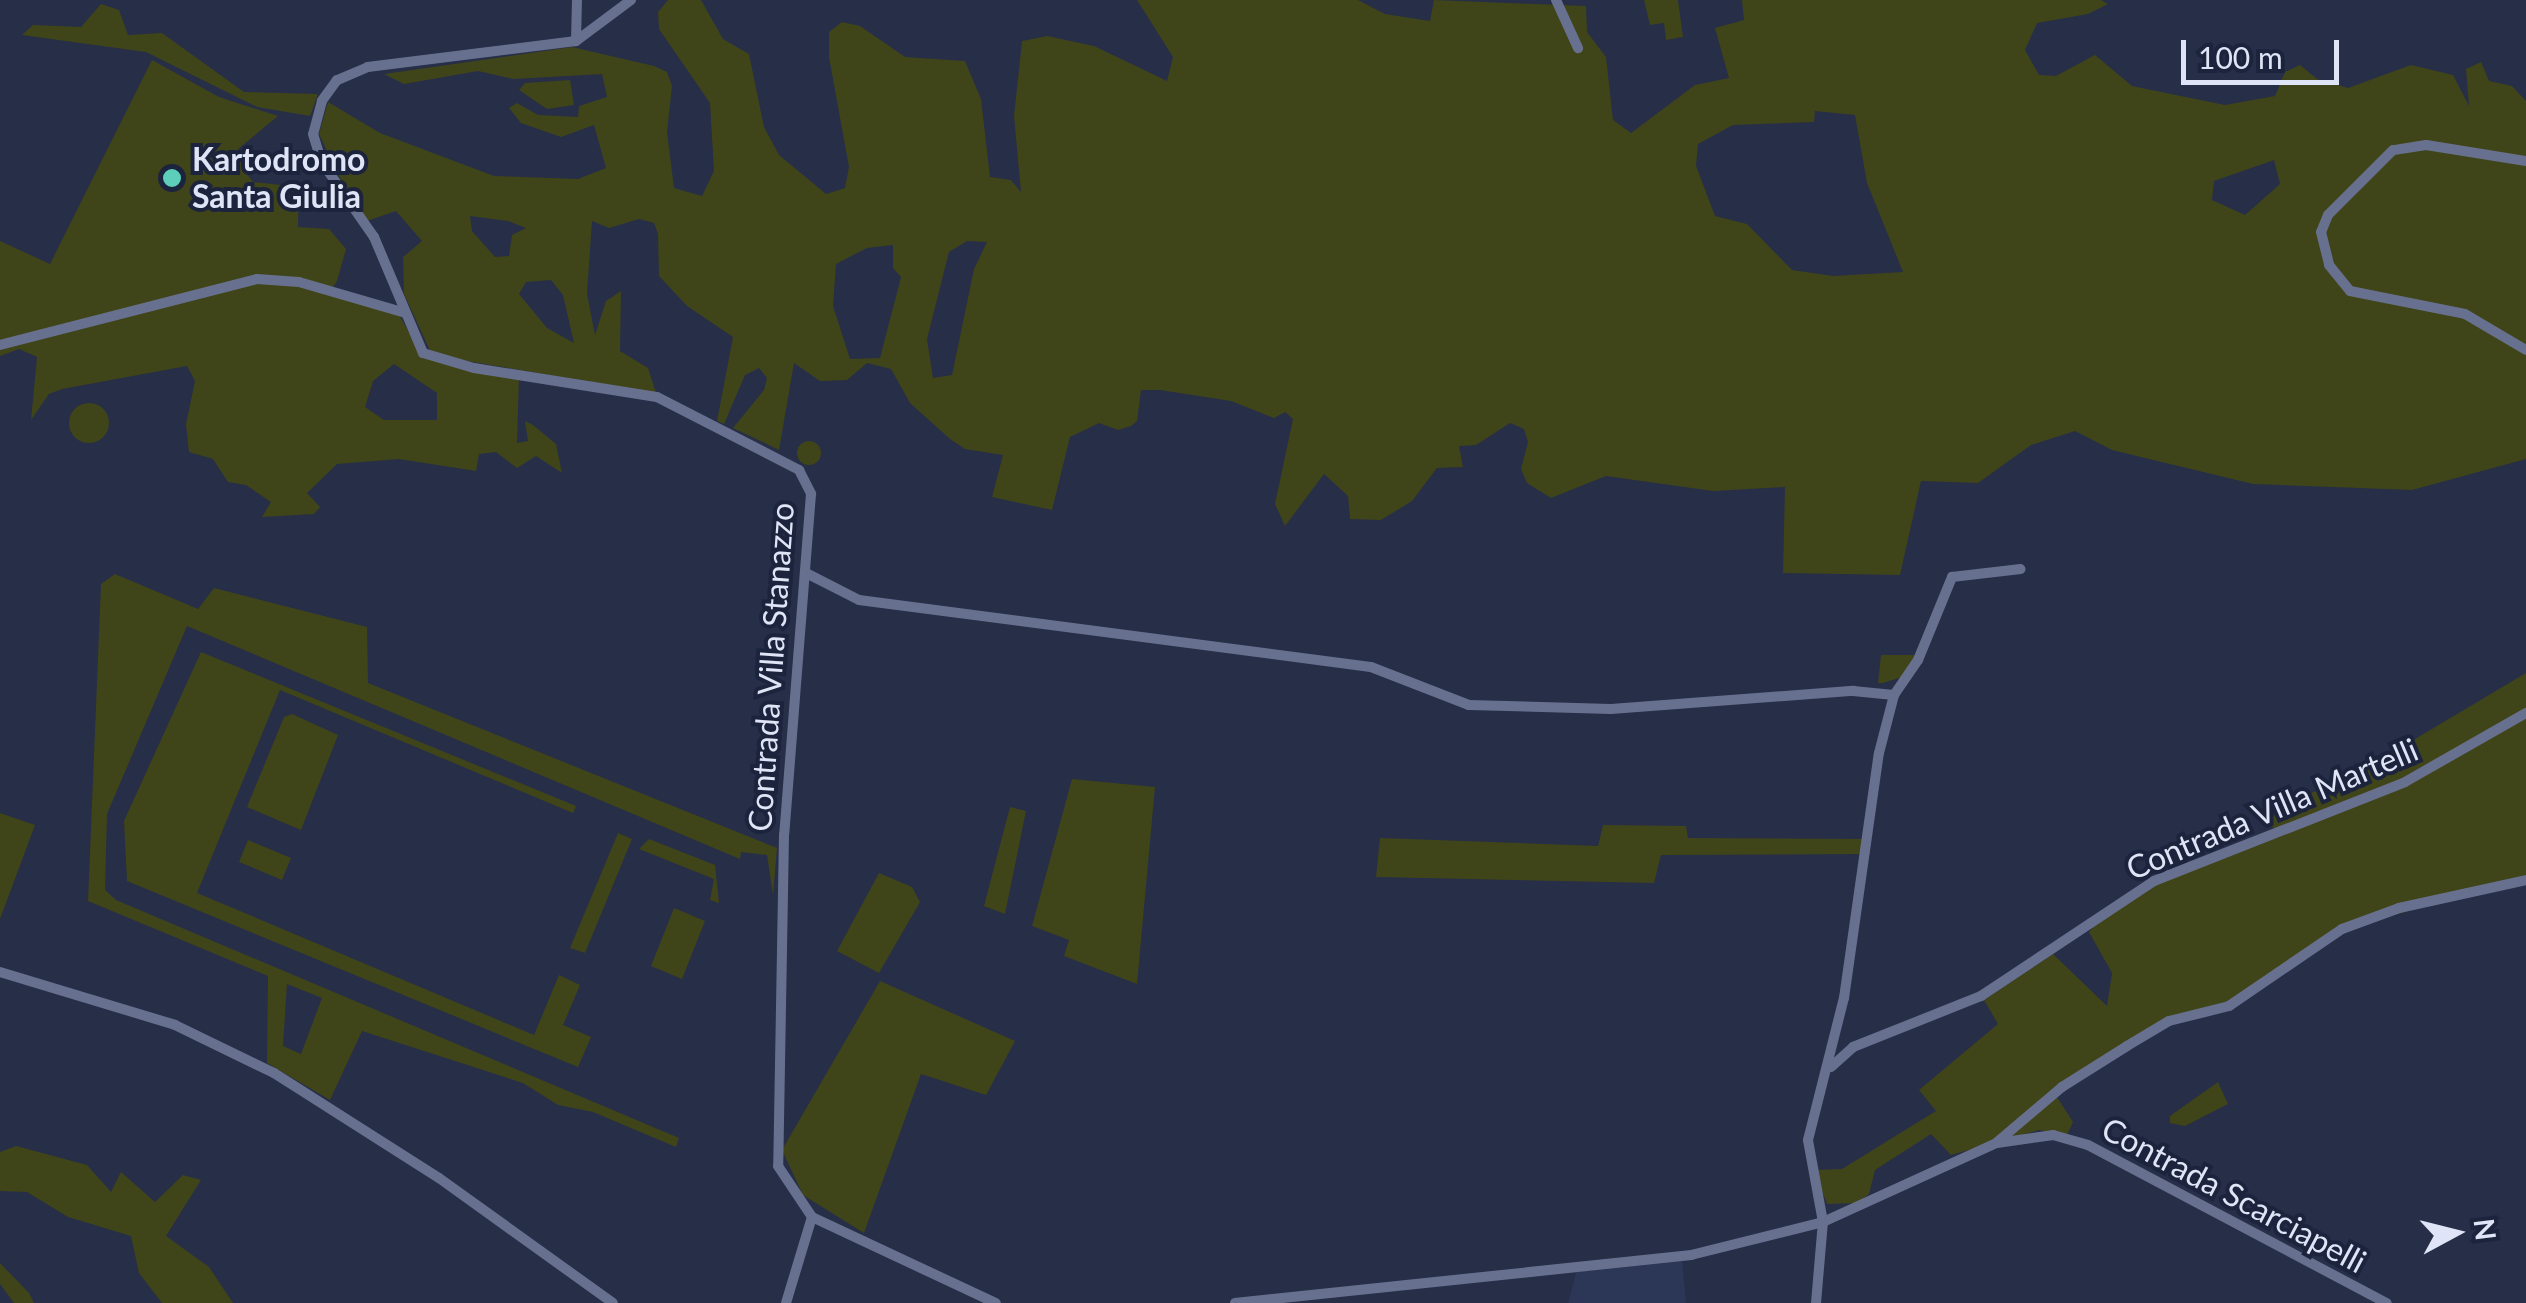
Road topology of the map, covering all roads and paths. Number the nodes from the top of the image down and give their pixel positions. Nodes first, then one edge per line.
1 (578, 0) edge
2 (632, 0) edge
3 (1556, 0) edge
4 (576, 41) junction
5 (1578, 48) dead end
6 (2526, 160) edge
7 (406, 313) junction
8 (0, 346) edge
9 (2526, 350) edge
10 (2021, 568) dead end
11 (808, 574) junction
12 (1894, 695) junction
13 (2526, 712) edge
14 (2526, 880) edge
15 (0, 972) edge
16 (1830, 1068) junction
17 (1996, 1143) junction
18 (812, 1217) junction
19 (1823, 1222) junction
20 (614, 1303) edge
21 (786, 1303) edge
22 (996, 1303) edge
23 (1236, 1303) edge
24 (1816, 1303) edge
25 (2387, 1303) edge

1 - 4 street
2 - 4 street
3 - 5 street
4 - 7 street, Contrada Villa Stanazzo
6 - 9 street
7 - 8 street
7 - 11 street, Contrada Villa Stanazzo
10 - 12 street
11 - 12 street
11 - 18 street, Contrada Villa Stanazzo
12 - 16 street
13 - 16 street, Contrada Villa Martelli
14 - 17 street
15 - 20 street
16 - 19 street
17 - 19 street
17 - 25 street, Contrada Scarciapelli
18 - 21 street
18 - 22 street
19 - 23 street
19 - 24 street

